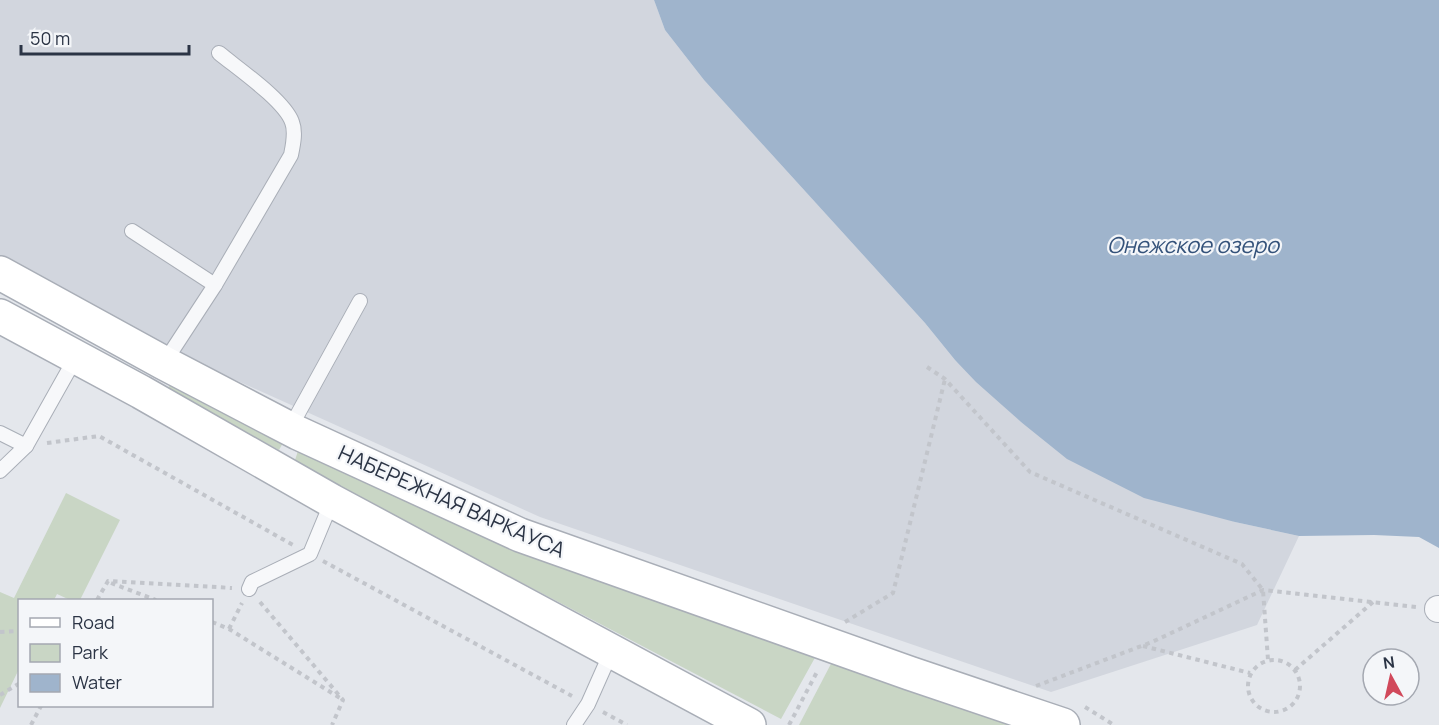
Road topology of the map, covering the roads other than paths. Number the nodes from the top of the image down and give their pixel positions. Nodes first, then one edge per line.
1 (219, 53) dead end
2 (132, 231) dead end
3 (0, 273) edge
4 (215, 285) junction
5 (360, 301) dead end
6 (0, 316) edge
7 (76, 357) junction
8 (164, 363) junction
9 (141, 392) junction
10 (294, 431) junction
11 (0, 433) edge
12 (26, 446) junction
13 (277, 469) junction
14 (0, 471) edge
15 (332, 501) junction
16 (249, 589) road end
17 (612, 650) junction
18 (574, 725) edge
19 (749, 725) edge
20 (1063, 725) edge

1 - 4 lane
2 - 4 lane
3 - 8 main road, НАБЕРЕЖНАЯ ВАРКАУСА
4 - 8 lane
5 - 10 lane
6 - 7 main road
7 - 9 main road
7 - 12 lane
8 - 9 main road
8 - 10 main road, НАБЕРЕЖНАЯ ВАРКАУСА
9 - 13 main road
10 - 13 main road
10 - 20 main road, НАБЕРЕЖНАЯ ВАРКАУСА
11 - 12 lane
12 - 14 lane
13 - 15 main road
15 - 16 lane
15 - 17 main road
17 - 18 lane
17 - 19 main road

